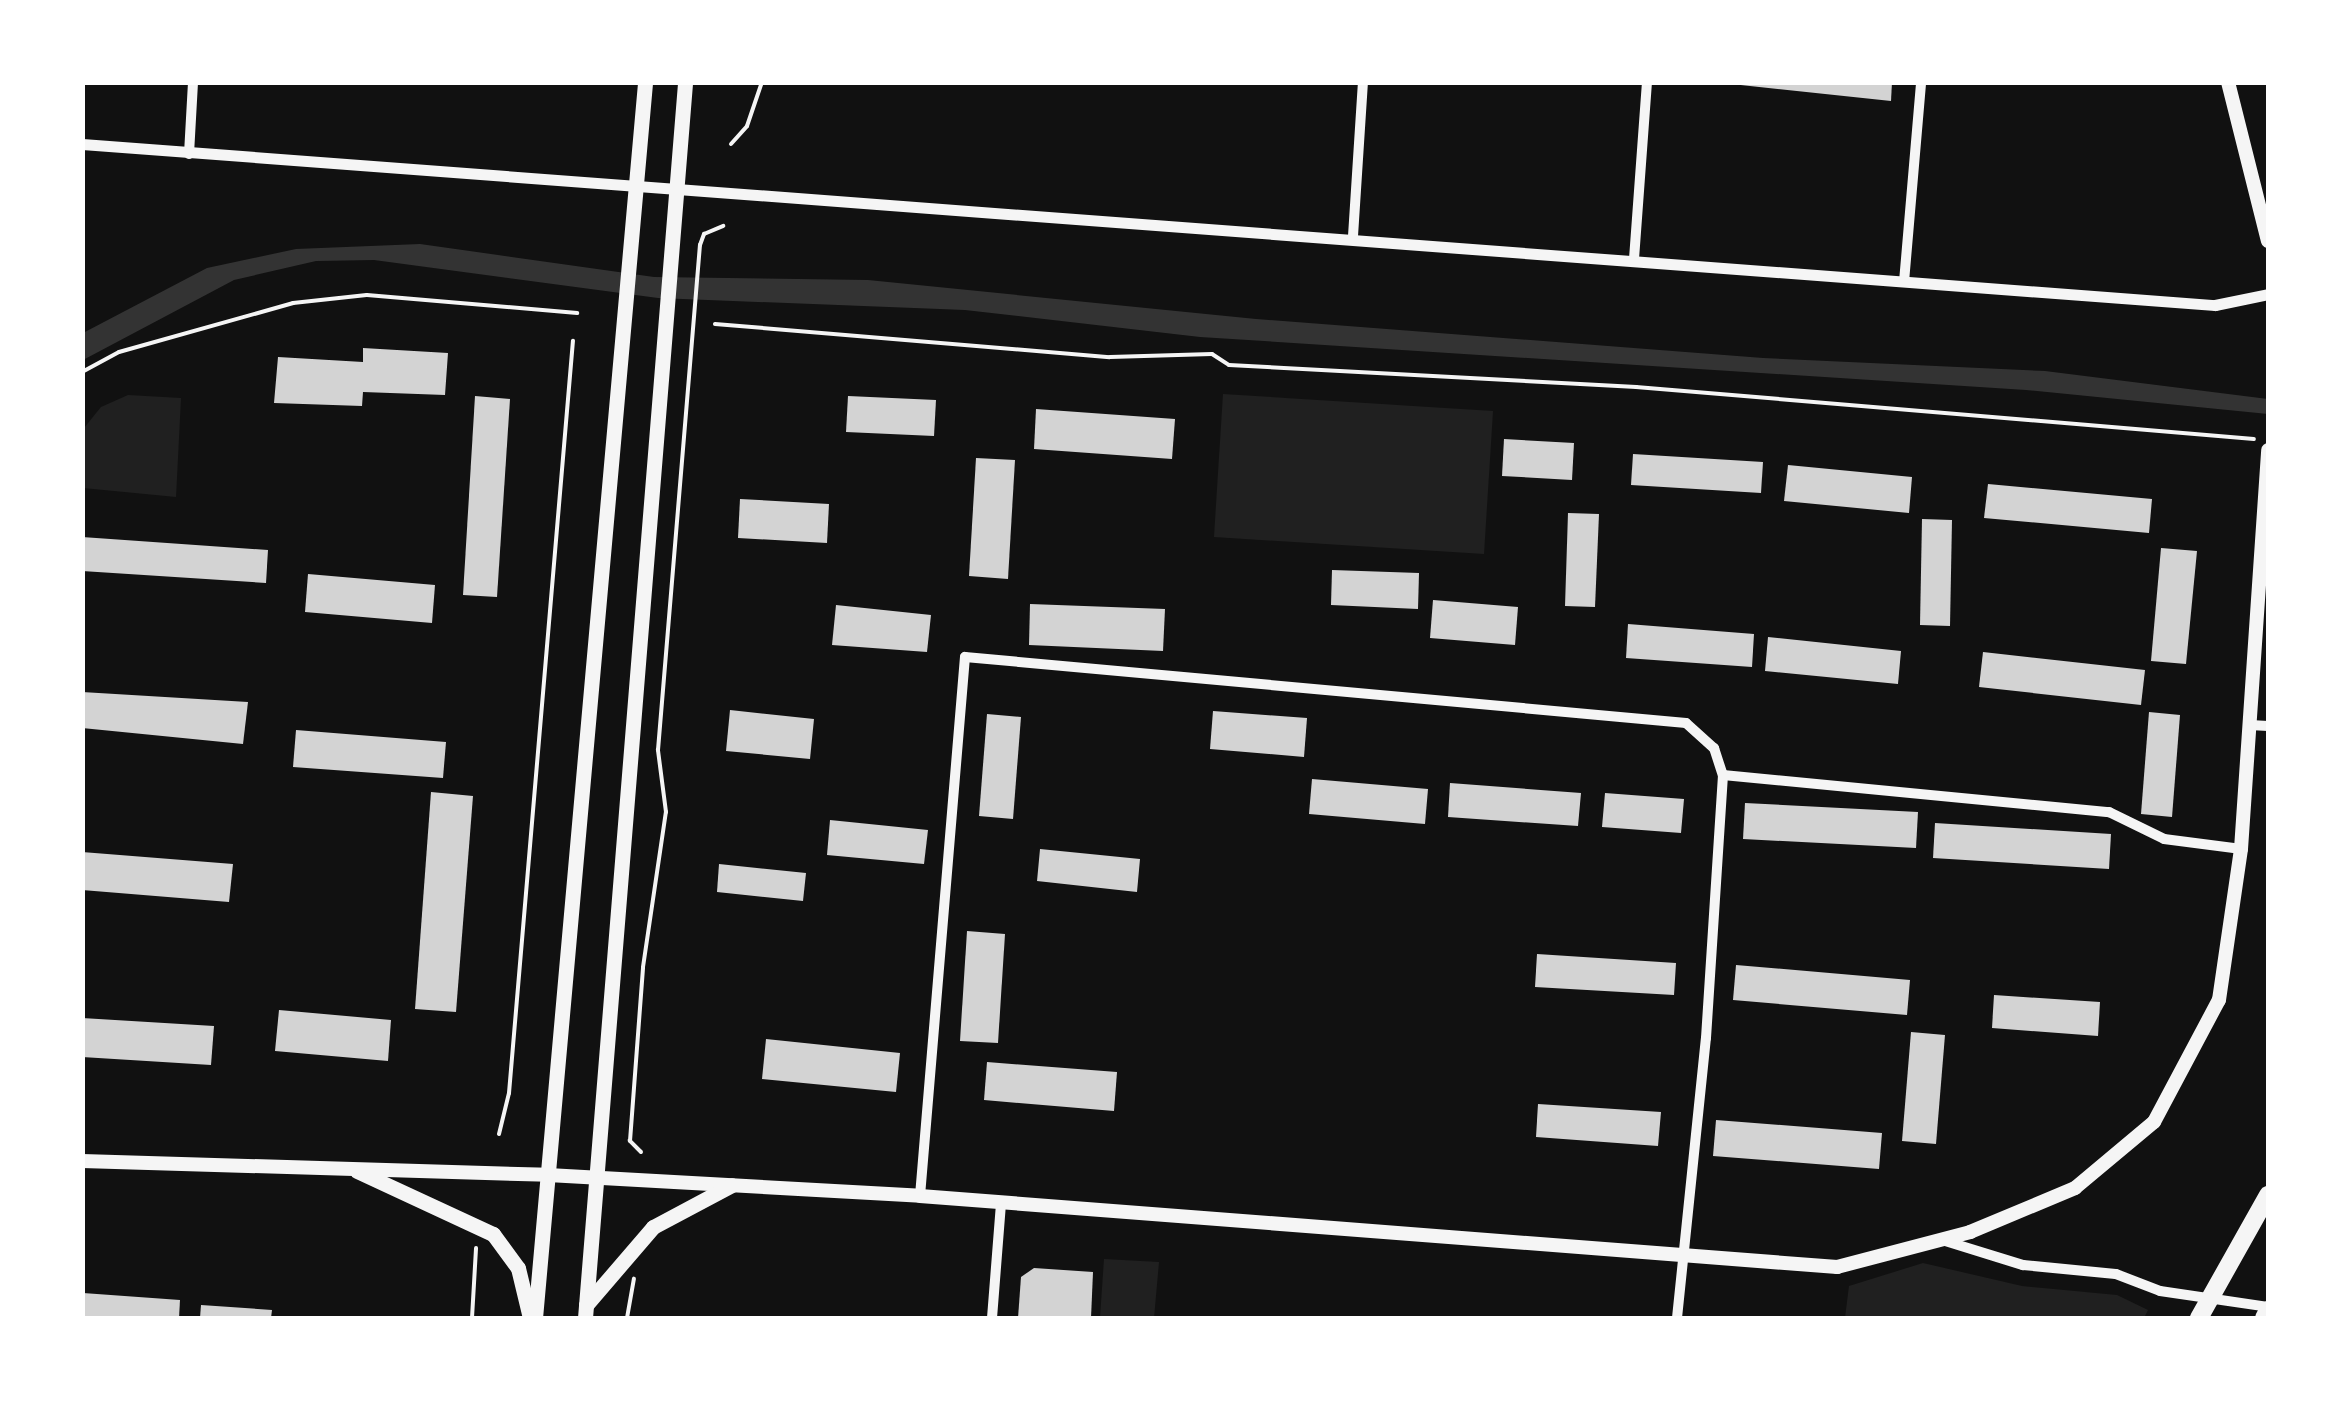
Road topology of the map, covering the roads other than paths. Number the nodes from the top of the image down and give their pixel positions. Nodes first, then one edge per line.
1 (193, 82) edge
2 (646, 82) edge
3 (685, 82) edge
4 (1363, 82) edge
5 (1647, 82) edge
6 (1921, 82) edge
7 (2228, 82) edge
8 (82, 144) edge
9 (188, 154) junction
10 (638, 181) junction
11 (678, 186) junction
12 (1353, 236) junction
13 (2268, 241) edge
14 (1634, 259) junction
15 (1904, 282) junction
16 (2268, 294) edge
17 (2268, 450) edge
18 (2250, 725) junction
19 (2268, 726) edge
20 (1723, 775) junction
21 (2241, 849) junction
22 (82, 1161) edge
23 (357, 1172) junction
24 (548, 1175) junction
25 (600, 1178) junction
26 (732, 1186) junction
27 (920, 1196) junction
28 (2264, 1202) edge
29 (1002, 1203) junction
30 (1941, 1240) junction
31 (1683, 1254) junction
32 (2268, 1309) edge
33 (586, 1312) edge
34 (532, 1318) edge
35 (992, 1318) edge
36 (1677, 1318) edge
37 (2200, 1318) edge
38 (2264, 1318) edge

1 - 9 street
2 - 10 main road
3 - 11 main road
4 - 12 street
5 - 14 street
6 - 15 street
7 - 13 main road
8 - 9 street
9 - 10 street
10 - 11 street
10 - 24 main road
11 - 12 street
11 - 25 main road
12 - 14 street
14 - 15 street
15 - 16 street
17 - 18 main road
18 - 19 street
18 - 21 main road
20 - 21 street
20 - 27 street
20 - 31 street
21 - 30 main road
22 - 23 main road
23 - 24 main road
23 - 34 main road
24 - 25 main road
24 - 34 main road
25 - 26 main road
25 - 33 main road
26 - 27 main road
26 - 33 main road
27 - 29 main road
28 - 37 highway
29 - 31 main road
29 - 35 street
30 - 31 main road
30 - 32 street
31 - 36 street
32 - 38 highway

